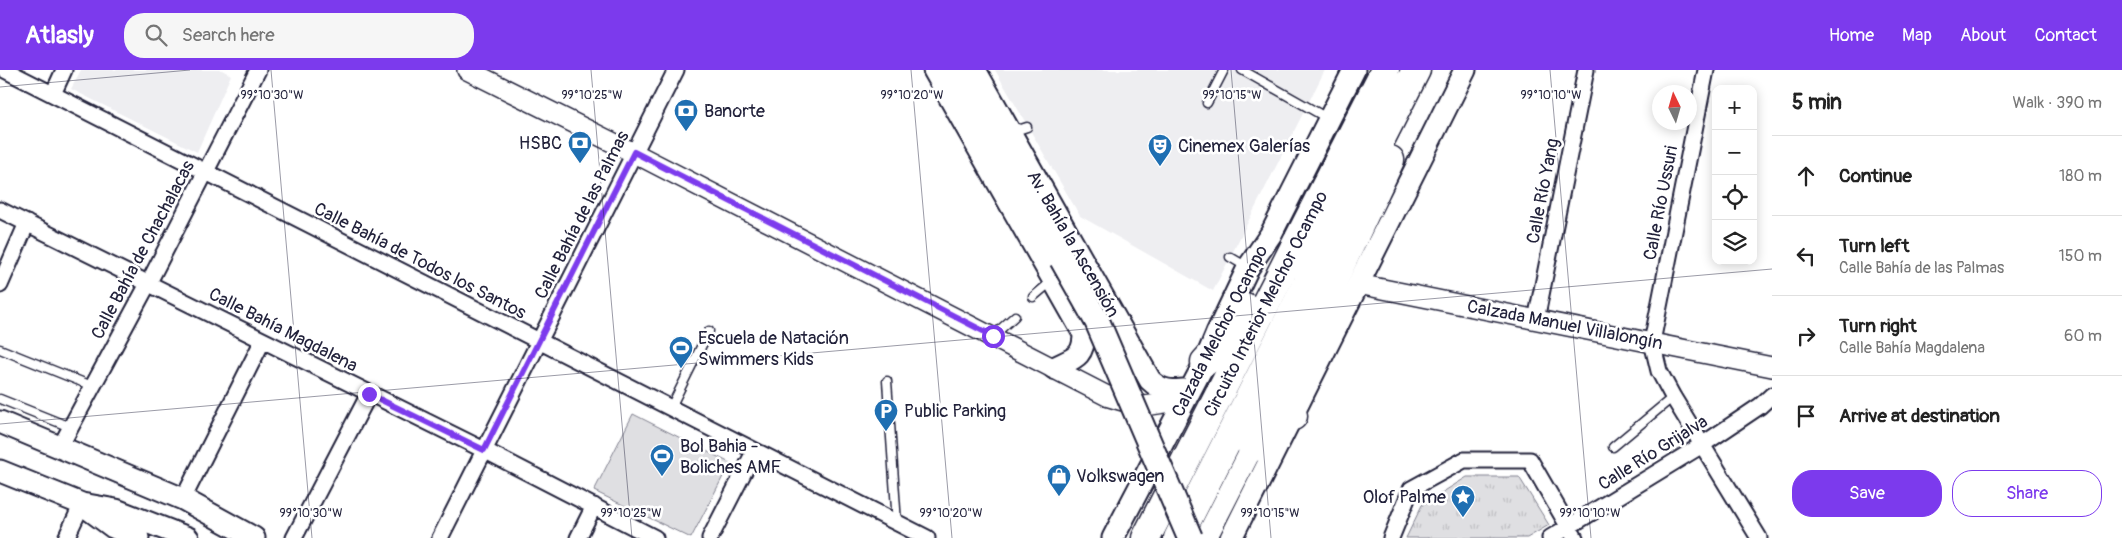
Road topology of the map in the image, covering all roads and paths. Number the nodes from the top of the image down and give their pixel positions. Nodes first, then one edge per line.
1 (5, 70) edge
2 (64, 70) edge
3 (258, 70) edge
4 (467, 70) edge
5 (676, 70) edge
6 (934, 70) edge
7 (954, 70) edge
8 (975, 70) edge
9 (1224, 70) edge
10 (1242, 70) edge
11 (1354, 70) edge
12 (1385, 70) edge
13 (1403, 70) edge
14 (1416, 70) edge
15 (1432, 70) edge
16 (1465, 70) edge
17 (1586, 70) edge
18 (1706, 70) edge
19 (53, 94) junction
20 (1207, 103) dead end
21 (1395, 111) junction
22 (1329, 119) junction
23 (1005, 123) junction
24 (1027, 127) dead end
25 (634, 152) junction
26 (206, 173) junction
27 (0, 210) edge
28 (27, 223) junction
29 (1292, 253) junction
30 (1230, 257) dead end
31 (1248, 268) junction
32 (1058, 269) junction
33 (148, 282) junction
34 (1358, 284) junction
35 (0, 285) edge
36 (1033, 297) dead end
37 (1015, 316) dead end
38 (1536, 320) junction
39 (709, 331) dead end
40 (993, 336) junction
41 (262, 342) junction
42 (1652, 342) junction
43 (539, 343) junction
44 (0, 348) edge
45 (1205, 362) junction
46 (1054, 368) junction
47 (1772, 368) edge
48 (887, 381) dead end
49 (1284, 385) junction
50 (92, 386) junction
51 (369, 394) junction
52 (1188, 394) junction
53 (1772, 396) edge
54 (1109, 397) junction
55 (1673, 397) junction
56 (0, 399) edge
57 (670, 409) junction
58 (0, 422) edge
59 (1290, 422) junction
60 (70, 427) junction
61 (1702, 445) junction
62 (60, 447) junction
63 (1613, 447) dead end
64 (1252, 448) junction
65 (484, 450) junction
66 (754, 452) junction
67 (1148, 468) junction
68 (0, 471) edge
69 (183, 499) junction
70 (82, 504) junction
71 (594, 506) junction
72 (896, 523) junction
73 (1572, 532) edge
74 (66, 538) edge
75 (138, 538) edge
76 (188, 538) edge
77 (254, 538) edge
78 (294, 538) edge
79 (440, 538) edge
80 (578, 538) edge
81 (655, 538) edge
82 (710, 538) edge
83 (927, 538) edge
84 (1113, 538) edge
85 (1146, 538) edge
86 (1178, 538) edge
87 (1190, 538) edge
88 (1206, 538) edge
89 (1231, 538) edge
90 (1391, 538) edge
91 (1550, 538) edge
92 (1759, 538) edge

1 - 19 street, Calle Bahía de Todos los Santos
2 - 19 street
3 - 26 street, Calle Bahía de Chachalacas
4 - 25 street
5 - 25 street, Calle Bahía de las Palmas
6 - 32 main road, Av. Bahía la Ascensión
7 - 32 main road
8 - 23 main road, Av. Bahía la Ascensión
9 - 20 lane
10 - 22 lane
11 - 22 main road, Calzada Melchor Ocampo
12 - 29 highway, Circuito Interior Melchor Ocampo
13 - 21 highway
14 - 21 highway, Circuito Interior Melchor Ocampo
15 - 49 highway
16 - 34 main road
17 - 38 street, Calle Río Yang
18 - 42 street, Calle Río Ussuri
19 - 26 street, Calle Bahía de Todos los Santos
21 - 86 highway, Circuito Interior Melchor Ocampo
22 - 31 main road, Calzada Melchor Ocampo
23 - 24 lane
23 - 52 main road, Av. Bahía la Ascensión
25 - 40 street
25 - 43 street, Calle Bahía de las Palmas
26 - 33 street, Calle Bahía de Chachalacas
26 - 43 street, Calle Bahía de Todos los Santos
27 - 28 street, Calle Bahía Magdalena
28 - 33 street, Calle Bahía Magdalena
28 - 35 street
29 - 45 highway
29 - 85 highway, Circuito Interior Melchor Ocampo
30 - 31 lane
31 - 45 main road, Calzada Melchor Ocampo
32 - 36 lane
32 - 46 main road, Av. Bahía la Ascensión
32 - 87 main road, bridge
33 - 41 street, Calle Bahía Magdalena
33 - 50 street, Calle Bahía de Chachalacas
34 - 38 street, Calzada Manuel Villalongín
34 - 59 main road
37 - 40 lane
38 - 42 street, Calzada Manuel Villalongín
39 - 57 lane
40 - 46 street
41 - 51 street, Calle Bahía Magdalena
41 - 69 street
42 - 47 street, Calzada Manuel Villalongín
42 - 55 street
43 - 57 street, Calle Bahía de Todos los Santos
43 - 65 street, Calle Bahía de las Palmas
44 - 50 lane
45 - 52 main road, Calzada Melchor Ocampo
46 - 54 street
48 - 72 lane
49 - 59 highway
49 - 64 highway
50 - 60 street, Calle Bahía de Chachalacas
51 - 65 street, Calle Bahía Magdalena
51 - 78 street
52 - 54 street
52 - 67 main road, Calzada Melchor Ocampo
53 - 61 street, Calle Río Grijalva
54 - 67 street
55 - 61 street
55 - 63 lane
56 - 60 lane
57 - 66 street, Calle Bahía de Todos los Santos
58 - 62 main road
59 - 64 main road
59 - 89 main road
60 - 62 street, Calle Bahía de Chachalacas
61 - 73 street, Calle Río Grijalva
61 - 92 street
62 - 69 main road
64 - 88 main road
65 - 71 street, Calle Bahía Magdalena
65 - 79 street, Calle Bahía de las Palmas
66 - 72 street, Calle Bahía de Todos los Santos
66 - 82 street
67 - 84 main road, Calzada Melchor Ocampo
68 - 70 main road
69 - 77 main road
70 - 74 street
70 - 75 main road
70 - 76 main road
71 - 80 street
71 - 81 street, Calle Bahía Magdalena
72 - 83 street, Calle Bahía de Todos los Santos
73 - 90 street
73 - 91 street, Calle Río Grijalva

